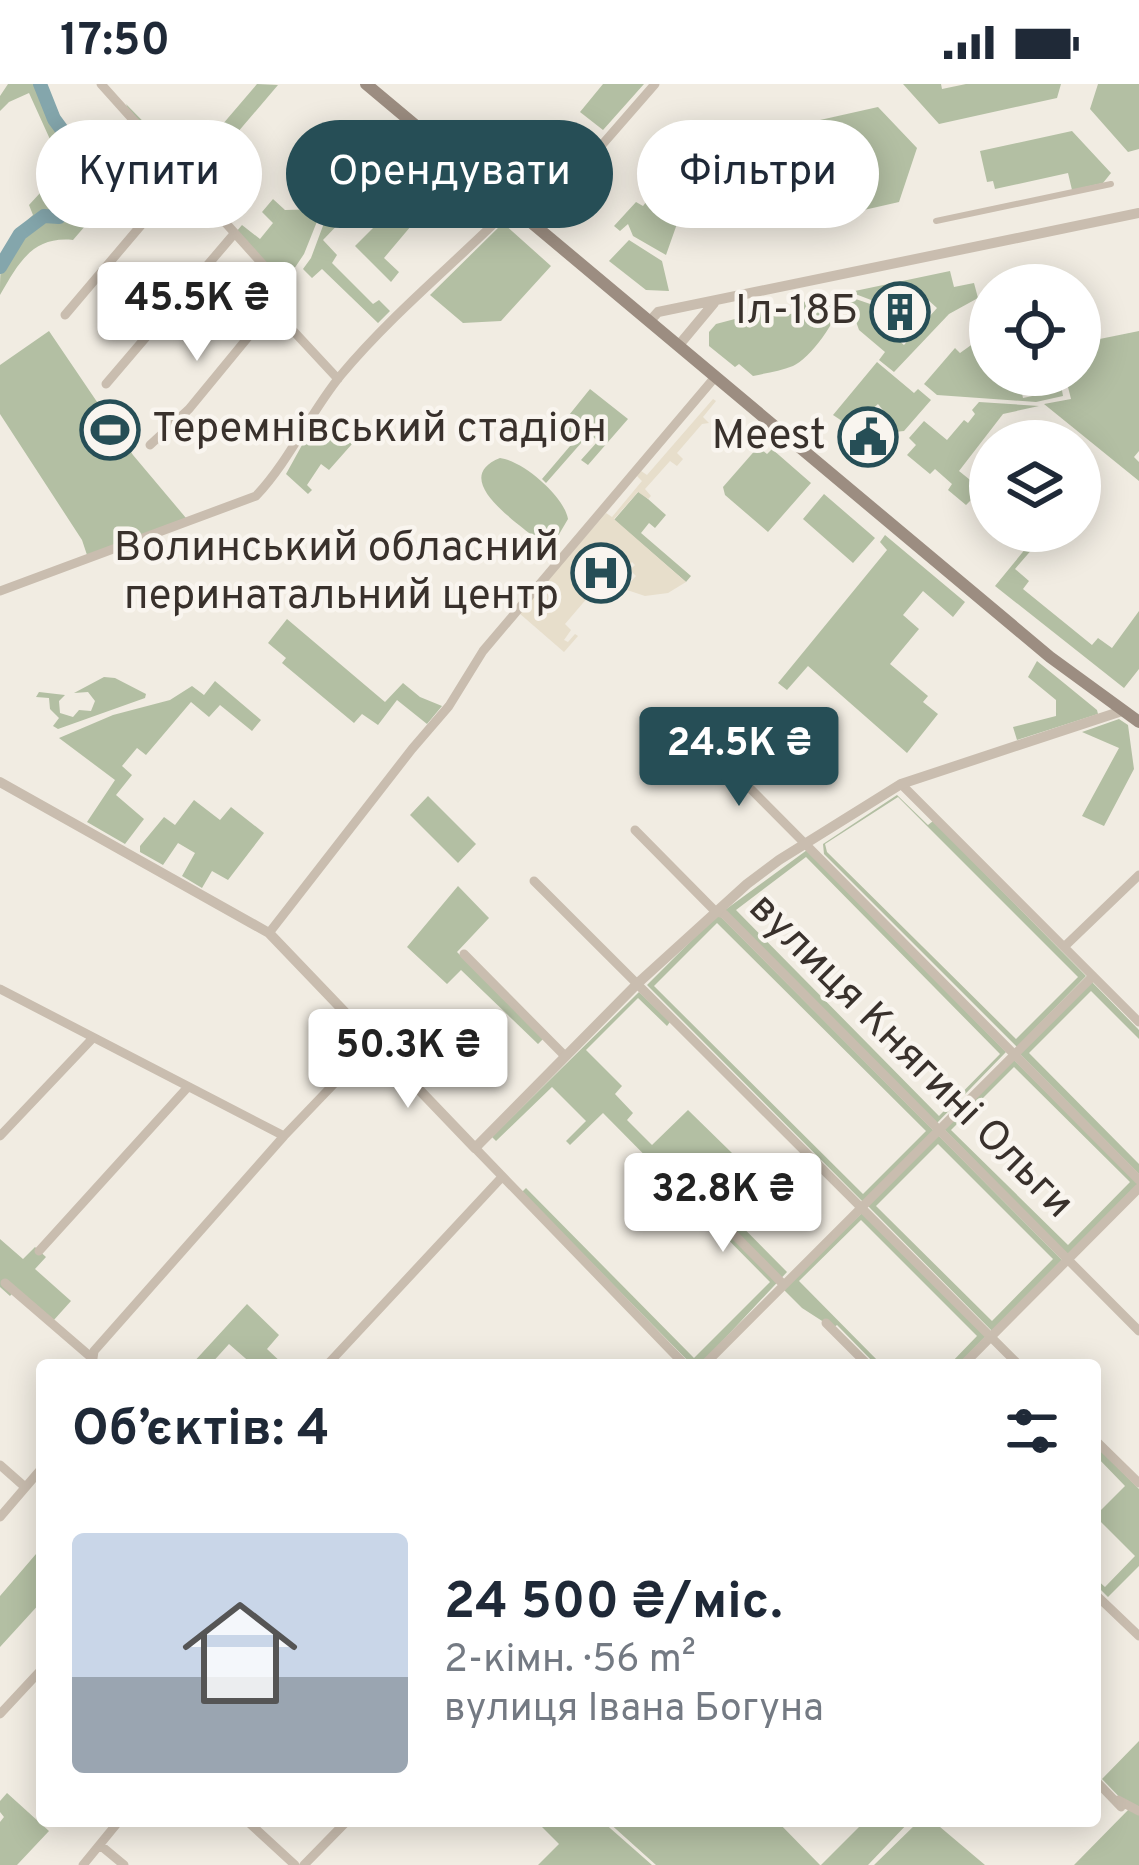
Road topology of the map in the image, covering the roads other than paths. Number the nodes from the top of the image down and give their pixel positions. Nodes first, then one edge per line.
1 (100, 84) edge
2 (366, 84) edge
3 (655, 84) edge
4 (132, 120) edge
5 (408, 120) edge
6 (613, 132) edge
7 (1111, 184) dead end
8 (1139, 213) edge
9 (936, 221) dead end
10 (139, 228) edge
11 (229, 228) edge
12 (490, 228) edge
13 (537, 228) edge
14 (234, 234) junction
15 (714, 303) junction
16 (272, 308) junction
17 (65, 315) dead end
18 (650, 321) junction
19 (679, 345) junction
20 (716, 376) junction
21 (338, 380) junction
22 (106, 384) dead end
23 (150, 445) dead end
24 (0, 590) edge
25 (1122, 711) junction
26 (1139, 722) edge
27 (704, 742) dead end
28 (0, 782) edge
29 (908, 786) junction
30 (635, 830) dead end
31 (805, 843) junction
32 (1139, 875) edge
33 (534, 880) dead end
34 (716, 911) junction
35 (269, 933) junction
36 (1064, 946) junction
37 (464, 954) dead end
38 (1094, 976) junction
39 (638, 983) junction
40 (0, 989) edge
41 (1139, 1022) edge
42 (92, 1039) junction
43 (374, 1042) junction
44 (1015, 1054) junction
45 (565, 1056) junction
46 (187, 1088) junction
47 (938, 1130) junction
48 (0, 1136) edge
49 (284, 1136) junction
50 (475, 1148) junction
51 (502, 1177) junction
52 (1139, 1184) edge
53 (694, 1194) dead end
54 (864, 1207) junction
55 (39, 1251) dead end
56 (1070, 1261) junction
57 (5, 1283) dead end
58 (783, 1284) junction
59 (826, 1323) dead end
60 (1139, 1331) edge
61 (991, 1337) junction
62 (90, 1359) edge
63 (94, 1359) edge
64 (333, 1359) edge
65 (679, 1359) edge
66 (710, 1359) edge
67 (862, 1359) edge
68 (969, 1359) edge
69 (1013, 1359) edge
70 (1101, 1446) edge
71 (0, 1465) edge
72 (36, 1475) edge
73 (1139, 1483) edge
74 (26, 1487) junction
75 (0, 1517) edge
76 (1101, 1600) edge
77 (1139, 1636) edge
78 (36, 1675) edge
79 (0, 1714) edge
80 (1101, 1786) edge
81 (1139, 1811) edge
82 (114, 1827) edge
83 (255, 1827) edge
84 (340, 1827) edge
85 (100, 1845) junction
86 (82, 1865) edge
87 (124, 1865) edge
88 (299, 1865) edge

1 - 4 street
2 - 5 main road
3 - 6 street
7 - 9 street
8 - 15 street
10 - 17 street
11 - 14 street
12 - 21 street
13 - 18 main road
14 - 16 street
14 - 22 street
15 - 18 street
15 - 19 street
16 - 21 street
16 - 23 street
18 - 19 main road
19 - 20 main road
20 - 25 main road
20 - 35 street
21 - 24 street
25 - 26 main road
25 - 29 street
27 - 31 street
28 - 35 street
29 - 31 street
29 - 36 street
30 - 34 street, вулиця Княгині Ольги
31 - 34 street
31 - 44 street
32 - 36 street
33 - 39 street
34 - 39 street
34 - 47 street, вулиця Княгині Ольги
35 - 43 street
36 - 38 street
37 - 45 street
38 - 41 street
38 - 44 street
39 - 45 street
39 - 54 street
40 - 42 street
42 - 46 street
42 - 48 street
43 - 49 street
43 - 50 street
44 - 47 street
44 - 52 street
45 - 50 street
46 - 49 street
46 - 55 street
47 - 54 street
47 - 56 street, вулиця Княгині Ольги
49 - 63 street
50 - 51 street
51 - 64 street
51 - 65 street
52 - 56 street
53 - 58 street
54 - 58 street
54 - 61 street
56 - 60 street, вулиця Княгині Ольги
56 - 61 street
57 - 62 street
58 - 66 street
59 - 67 street
61 - 68 street
61 - 69 street
70 - 73 street
71 - 74 street
72 - 74 street
74 - 75 street
76 - 77 street
78 - 79 street
80 - 81 street
82 - 85 street
83 - 88 street
84 - 88 street
85 - 86 street
85 - 87 street

